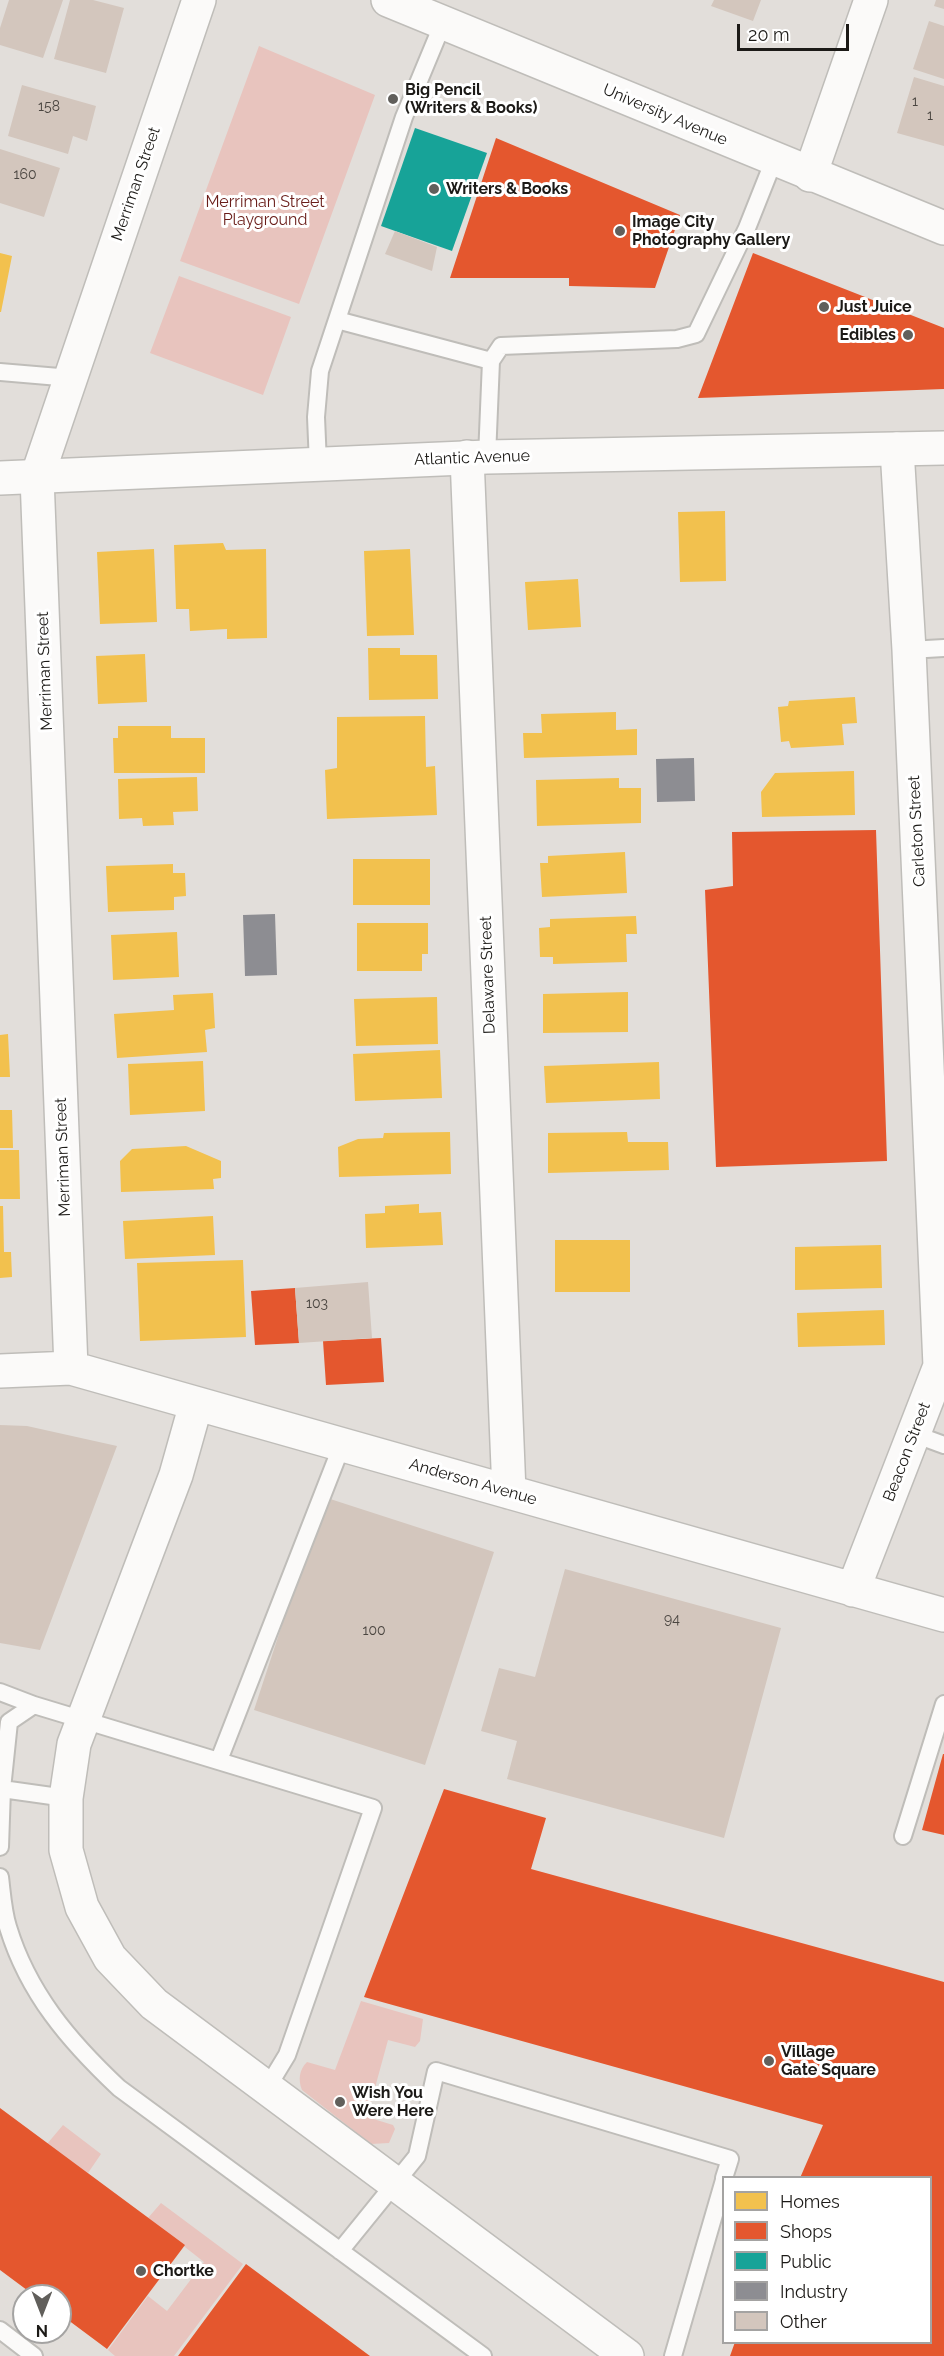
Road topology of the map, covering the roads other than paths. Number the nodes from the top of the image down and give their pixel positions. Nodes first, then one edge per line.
1 (199, 0) edge
2 (388, 0) edge
3 (871, 0) edge
4 (443, 23) junction
5 (774, 160) junction
6 (810, 175) junction
7 (944, 228) edge
8 (337, 320) junction
9 (491, 361) junction
10 (0, 372) edge
11 (70, 378) junction
12 (897, 448) junction
13 (944, 448) edge
14 (477, 457) junction
15 (318, 464) junction
16 (37, 477) junction
17 (0, 478) edge
18 (944, 648) edge
19 (909, 650) junction
20 (939, 1211) edge
21 (71, 1368) junction
22 (0, 1371) edge
23 (196, 1404) junction
24 (914, 1434) junction
25 (342, 1445) junction
26 (944, 1445) edge
27 (509, 1492) junction
28 (853, 1590) junction
29 (944, 1615) edge
30 (0, 1692) edge
31 (34, 1704) junction
32 (944, 1704) edge
33 (83, 1718) junction
34 (219, 1760) junction
35 (2, 1789) junction
36 (66, 1797) junction
37 (903, 1836) dead end
38 (0, 1847) edge
39 (0, 1877) edge
40 (267, 2088) junction
41 (725, 2176) edge
42 (395, 2184) junction
43 (722, 2186) edge
44 (340, 2251) junction
45 (0, 2330) edge
46 (34, 2356) edge
47 (483, 2356) edge
48 (627, 2356) edge
49 (673, 2356) edge

1 - 11 street, Merriman Street
2 - 4 street, University Avenue
3 - 6 street
4 - 5 street, University Avenue
4 - 8 lane
5 - 6 street, University Avenue
5 - 9 lane
6 - 7 street, University Avenue
8 - 9 lane
8 - 15 lane
9 - 14 lane
10 - 11 lane
11 - 16 street, Merriman Street
12 - 13 street, Atlantic Avenue
12 - 14 street, Atlantic Avenue
12 - 19 street, Carleton Street
14 - 15 street, Atlantic Avenue
14 - 27 street, Delaware Street
15 - 16 street, Atlantic Avenue
16 - 17 street, Atlantic Avenue
16 - 21 street, Merriman Street
18 - 19 lane
19 - 20 street, Carleton Street
20 - 24 street, Beacon Street
21 - 22 street, Anderson Avenue
21 - 23 street, Anderson Avenue
23 - 25 street, Anderson Avenue
23 - 33 street
24 - 26 lane
24 - 28 street, Beacon Street
25 - 27 street, Anderson Avenue
25 - 34 lane
27 - 28 street, Anderson Avenue
28 - 29 street, Anderson Avenue
30 - 31 lane
31 - 33 lane
31 - 35 lane
32 - 37 lane
33 - 34 lane
33 - 36 street
34 - 40 lane
35 - 36 lane
35 - 38 lane
36 - 40 street
39 - 44 lane
40 - 42 street
41 - 42 lane
42 - 44 lane
42 - 48 street
43 - 49 lane
44 - 47 lane
45 - 46 lane

